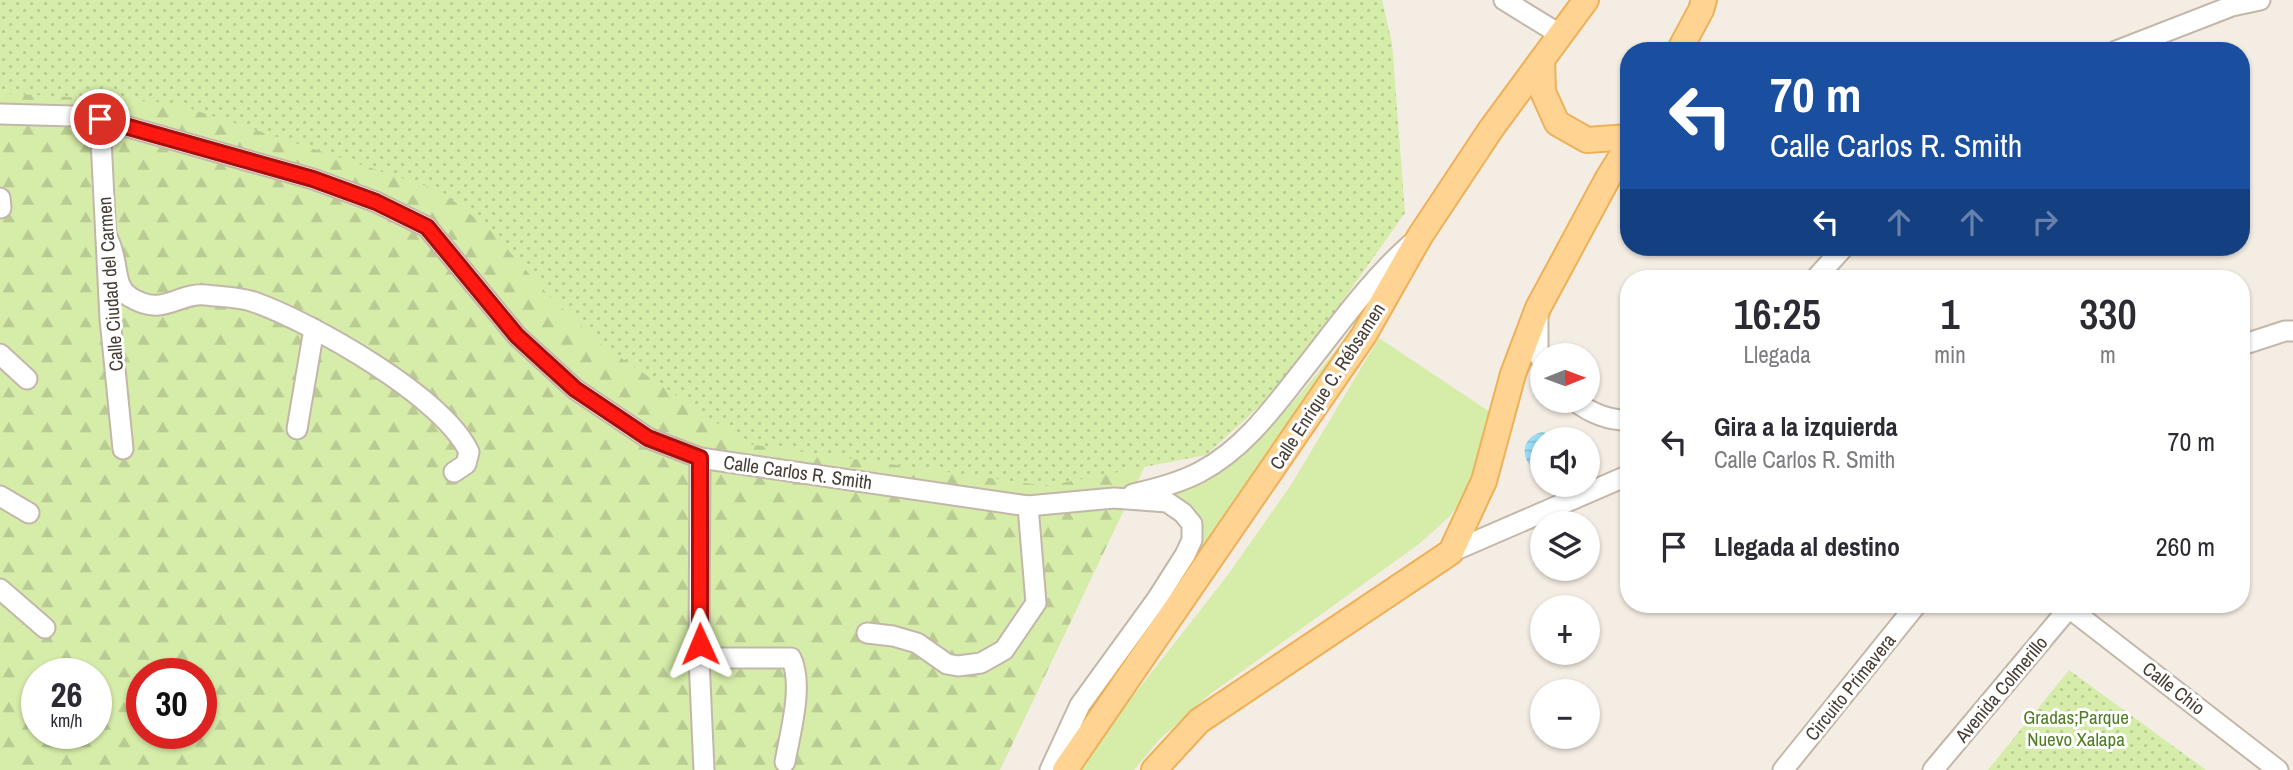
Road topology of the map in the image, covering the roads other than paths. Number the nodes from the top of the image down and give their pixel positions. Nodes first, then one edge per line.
1 (1504, 0) edge
2 (1586, 0) edge
3 (1704, 0) edge
4 (2260, 0) edge
5 (1561, 35) junction
6 (1684, 42) edge
7 (2139, 42) edge
8 (1542, 60) junction
9 (0, 114) edge
10 (100, 119) junction
11 (1620, 138) edge
12 (1620, 159) edge
13 (106, 234) junction
14 (1420, 236) junction
15 (1836, 256) edge
16 (1823, 270) edge
17 (1538, 308) junction
18 (314, 329) junction
19 (2293, 331) edge
20 (2250, 342) edge
21 (1538, 343) edge
22 (0, 355) edge
23 (27, 379) dead end
24 (1596, 413) edge
25 (1620, 421) edge
26 (297, 429) dead end
27 (123, 449) dead end
28 (700, 458) junction
29 (454, 472) dead end
30 (1620, 479) edge
31 (0, 496) edge
32 (1114, 498) junction
33 (1028, 506) junction
34 (29, 513) dead end
35 (1451, 552) junction
36 (0, 589) edge
37 (1910, 613) edge
38 (2063, 613) edge
39 (2078, 613) edge
40 (45, 628) dead end
41 (867, 633) dead end
42 (699, 658) junction
43 (785, 762) dead end
44 (704, 770) edge
45 (1050, 770) edge
46 (1065, 770) edge
47 (1154, 770) edge
48 (1783, 770) edge
49 (1933, 770) edge
50 (2278, 770) edge

1 - 5 street
2 - 5 main road, Calle Enrique C. Rébsamen
3 - 6 main road
4 - 7 street
5 - 8 main road, Calle Enrique C. Rébsamen
8 - 11 main road
8 - 14 main road, Calle Enrique C. Rébsamen
9 - 10 street, Calle Carlos R. Smith
10 - 13 street, Calle Ciudad del Carmen
10 - 28 street, Calle Carlos R. Smith
12 - 17 main road
13 - 18 street
13 - 27 street, Calle Ciudad del Carmen
14 - 32 street, Calle Carlos R. Smith
14 - 46 main road, Calle Enrique C. Rébsamen
15 - 16 street
17 - 21 street
17 - 35 main road
18 - 26 street
18 - 29 street
19 - 20 street
22 - 23 street
24 - 25 street
28 - 33 street, Calle Carlos R. Smith
28 - 42 street
30 - 35 street
31 - 34 street
32 - 33 street, Calle Carlos R. Smith
32 - 45 street, Calle Carlos R. Smith
33 - 41 street
35 - 47 main road
36 - 40 street
37 - 48 street, Circuito Primavera
38 - 49 street, Avenida Colmerillo
39 - 50 street, Calle Chio
42 - 43 street
42 - 44 street

